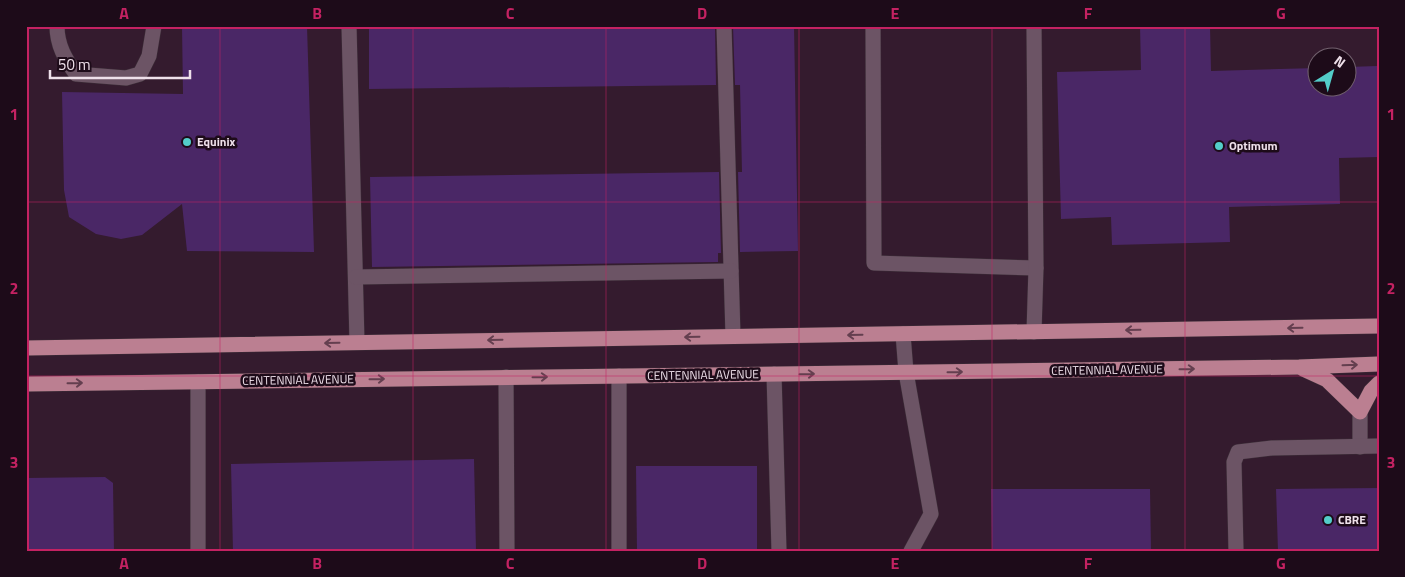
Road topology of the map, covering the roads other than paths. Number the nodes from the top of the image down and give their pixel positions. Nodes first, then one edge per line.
1 (57, 26) edge
2 (154, 26) edge
3 (349, 26) edge
4 (724, 26) edge
5 (873, 26) edge
6 (1034, 26) edge
7 (1036, 268) junction
8 (731, 271) junction
9 (356, 277) junction
10 (1379, 326) edge
11 (1034, 332) junction
12 (903, 334) junction
13 (733, 336) junction
14 (357, 342) junction
15 (26, 348) edge
16 (1379, 364) edge
17 (1300, 367) junction
18 (906, 372) junction
19 (774, 374) junction
20 (619, 376) junction
21 (506, 378) junction
22 (198, 382) junction
23 (1379, 383) edge
24 (26, 384) edge
25 (1360, 412) junction
26 (1379, 446) edge
27 (1360, 447) junction
28 (198, 551) edge
29 (507, 551) edge
30 (619, 551) edge
31 (779, 551) edge
32 (911, 551) edge
33 (1236, 551) edge

1 - 2 lane
3 - 9 lane
4 - 8 lane
5 - 7 lane
6 - 7 lane
7 - 11 lane
8 - 9 lane
8 - 13 lane
9 - 14 lane
10 -> 11 main road
11 - 12 main road
12 -> 13 main road
12 - 18 lane
13 -> 14 main road
14 -> 15 main road
17 -> 16 main road, CENTENNIAL AVENUE
18 -> 17 main road, CENTENNIAL AVENUE
17 - 25 main road
19 -> 18 main road, CENTENNIAL AVENUE
18 - 32 lane
19 - 20 main road, CENTENNIAL AVENUE
19 - 31 lane
21 -> 20 main road, CENTENNIAL AVENUE
20 - 30 lane
22 -> 21 main road, CENTENNIAL AVENUE
21 - 29 lane
24 -> 22 main road, CENTENNIAL AVENUE
22 - 28 lane
23 - 25 main road
25 - 27 lane
26 - 27 lane
27 - 33 lane

